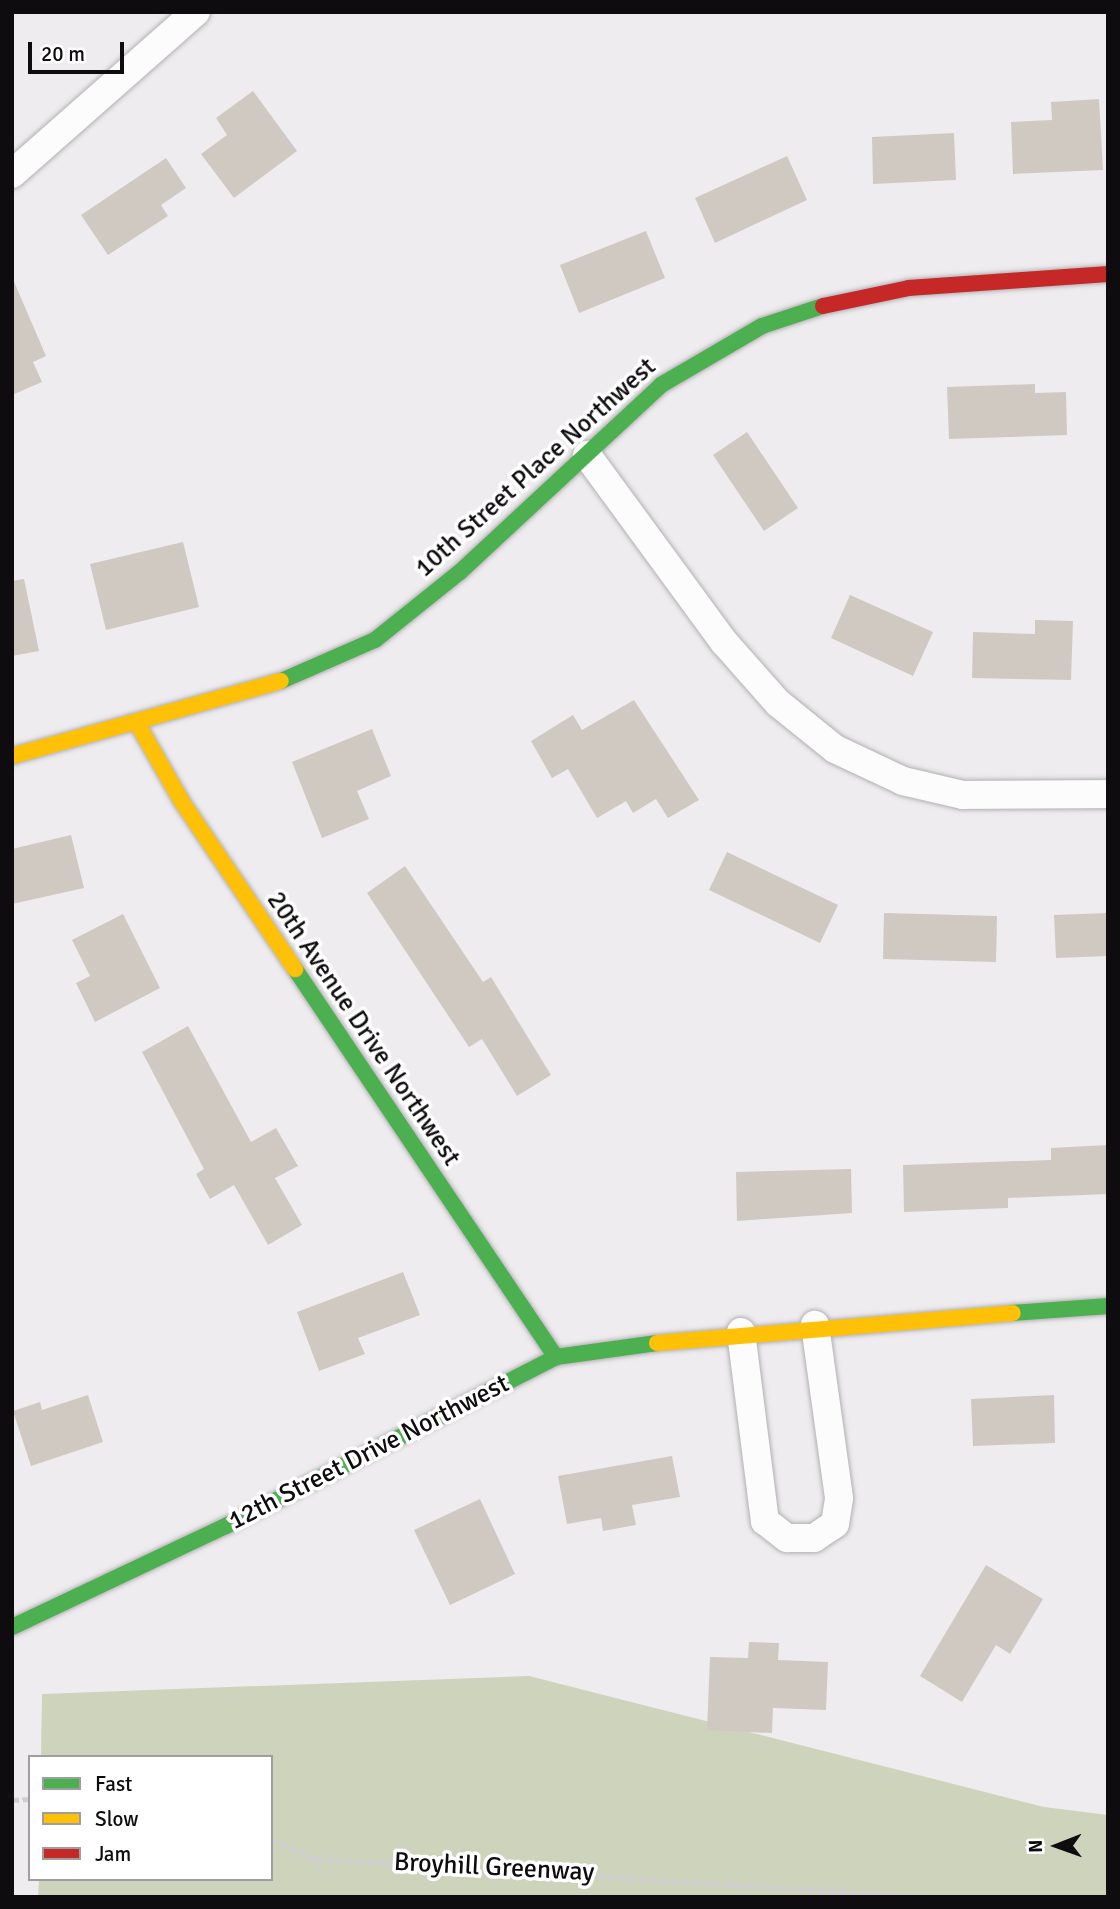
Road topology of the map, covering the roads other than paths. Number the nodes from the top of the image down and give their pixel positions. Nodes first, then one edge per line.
1 (196, 12) edge
2 (12, 174) edge
3 (1108, 274) edge
4 (587, 455) junction
5 (137, 723) junction
6 (12, 756) edge
7 (1108, 794) edge
8 (1108, 1306) edge
9 (815, 1325) junction
10 (741, 1332) junction
11 (556, 1357) junction
12 (12, 1627) edge

1 - 2 street
3 - 4 street, 10th Street Place Northwest
4 - 5 street, 10th Street Place Northwest
4 - 7 street
5 - 6 street, 10th Street Place Northwest
5 - 11 street, 20th Avenue Drive Northwest
8 - 9 street, 12th Street Drive Northwest
9 - 10 street, 12th Street Drive Northwest
9 - 10 street
10 - 11 street, 12th Street Drive Northwest
11 - 12 street, 12th Street Drive Northwest

